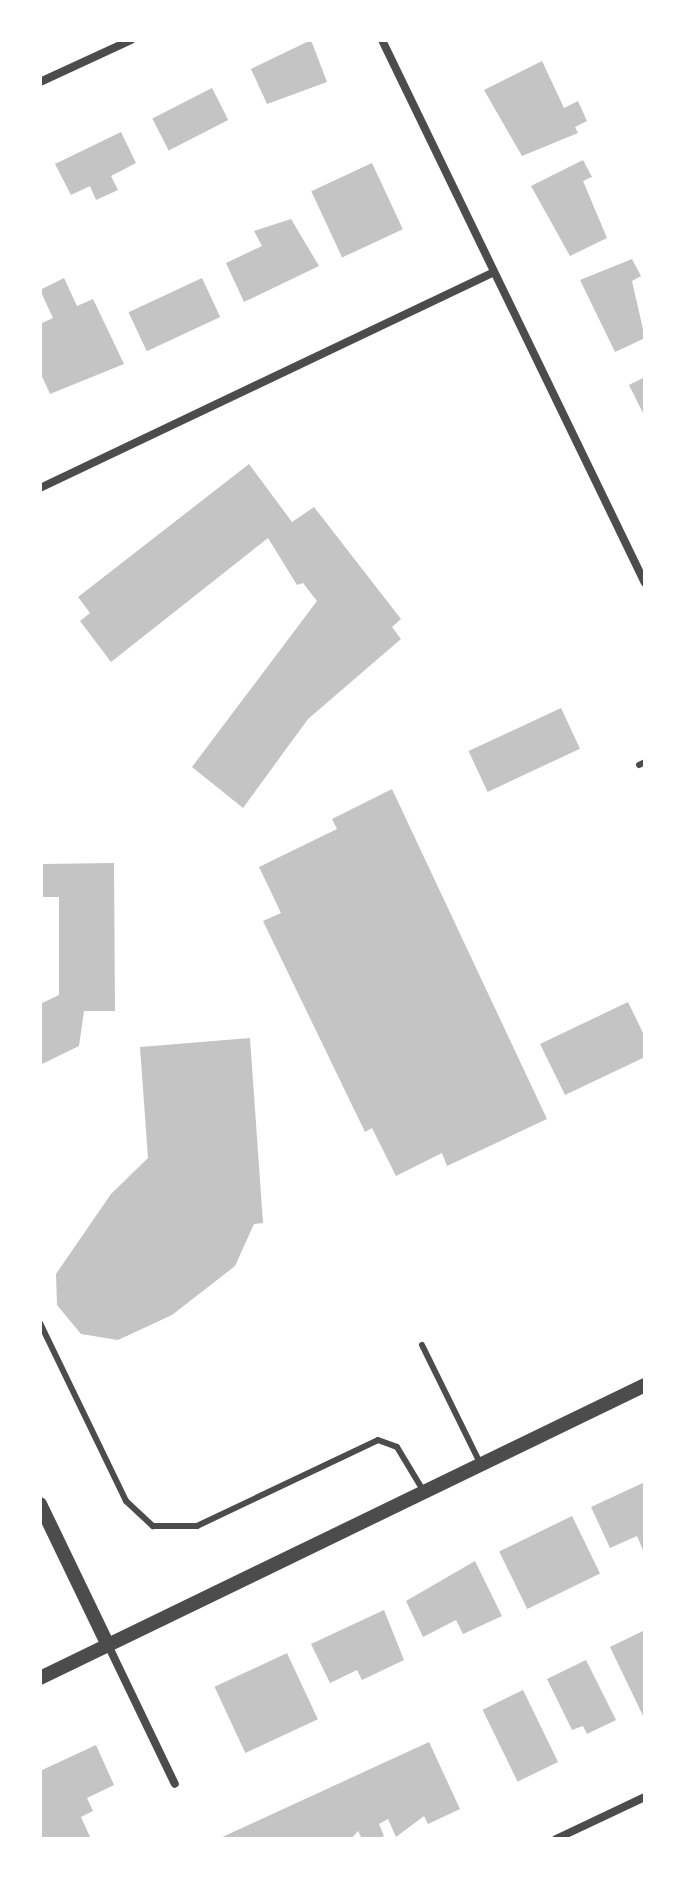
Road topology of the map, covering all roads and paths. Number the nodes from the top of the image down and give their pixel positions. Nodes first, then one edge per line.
1 (131, 40) edge
2 (382, 40) edge
3 (40, 82) edge
4 (492, 273) junction
5 (40, 488) edge
6 (645, 583) edge
7 (40, 1323) edge
8 (422, 1345) dead end
9 (645, 1385) edge
10 (481, 1465) junction
11 (424, 1492) junction
12 (40, 1504) edge
13 (108, 1645) junction
14 (40, 1678) edge
15 (175, 1784) dead end
16 (645, 1797) edge
17 (556, 1839) edge

1 - 3 street
2 - 4 street
4 - 5 street
4 - 6 street
7 - 11 lane
8 - 10 lane
9 - 10 street
10 - 11 street
11 - 13 street
12 - 13 street
13 - 14 street
13 - 15 street
16 - 17 street

